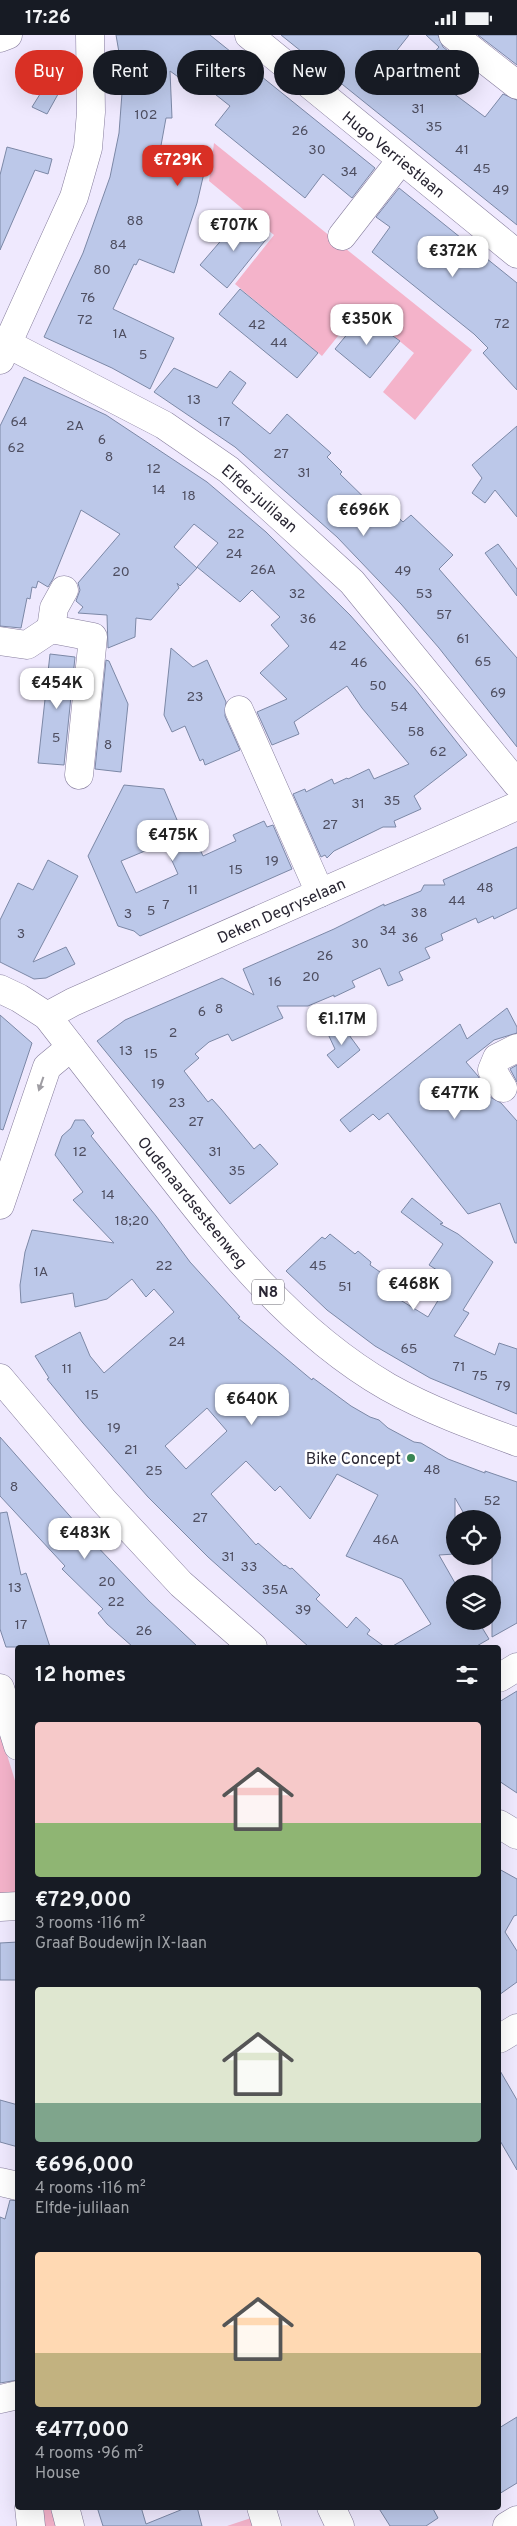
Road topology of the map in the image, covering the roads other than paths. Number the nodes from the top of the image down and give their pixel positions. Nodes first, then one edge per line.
1 (8, 35) edge
2 (90, 35) edge
3 (249, 35) edge
4 (453, 35) edge
5 (0, 38) edge
6 (517, 85) edge
7 (401, 160) junction
8 (342, 236) dead end
9 (517, 254) edge
10 (3, 349) edge
11 (64, 590) dead end
12 (51, 629) junction
13 (0, 641) edge
14 (239, 709) dead end
15 (79, 775) dead end
16 (517, 784) edge
17 (517, 806) edge
18 (320, 893) junction
19 (0, 989) edge
20 (47, 1016) junction
21 (71, 1047) junction
22 (517, 1048) edge
23 (503, 1088) dead end
24 (0, 1205) edge
25 (5, 1393) edge
26 (517, 1442) edge
27 (251, 1645) edge
28 (517, 1667) edge
29 (501, 1677) edge
30 (0, 1688) edge
31 (15, 1736) edge
32 (501, 1825) edge
33 (517, 1835) edge
34 (15, 1906) edge
35 (0, 1907) edge
36 (0, 2181) edge
37 (15, 2185) edge
38 (15, 2396) edge
39 (0, 2399) edge
40 (29, 2510) edge
41 (66, 2510) edge
42 (263, 2510) edge
43 (332, 2510) edge
44 (517, 2520) edge
45 (31, 2526) edge
46 (70, 2526) edge
47 (268, 2526) edge
48 (340, 2526) edge
49 (507, 2526) edge

1 - 5 street
2 - 10 street
3 - 7 street, Hugo Verriestlaan
4 - 6 street
7 - 8 street
7 - 9 street, Hugo Verriestlaan
10 - 16 street, Elfde-julilaan
11 - 12 street
12 - 13 street
12 - 15 street
14 - 18 street
17 - 18 street, Deken Degryselaan
18 - 20 street, Deken Degryselaan
19 - 20 street, Oudenaardsesteenweg / N8
20 - 21 street, Oudenaardsesteenweg / N8
21 -> 24 street
21 - 26 street, Oudenaardsesteenweg / N8
22 - 23 street
25 - 27 street
28 - 29 street
30 - 31 street
32 - 33 street
34 - 35 street
36 - 37 street
38 - 39 street
40 - 45 street
41 - 46 street
42 - 47 street
43 - 48 street
44 - 49 street

